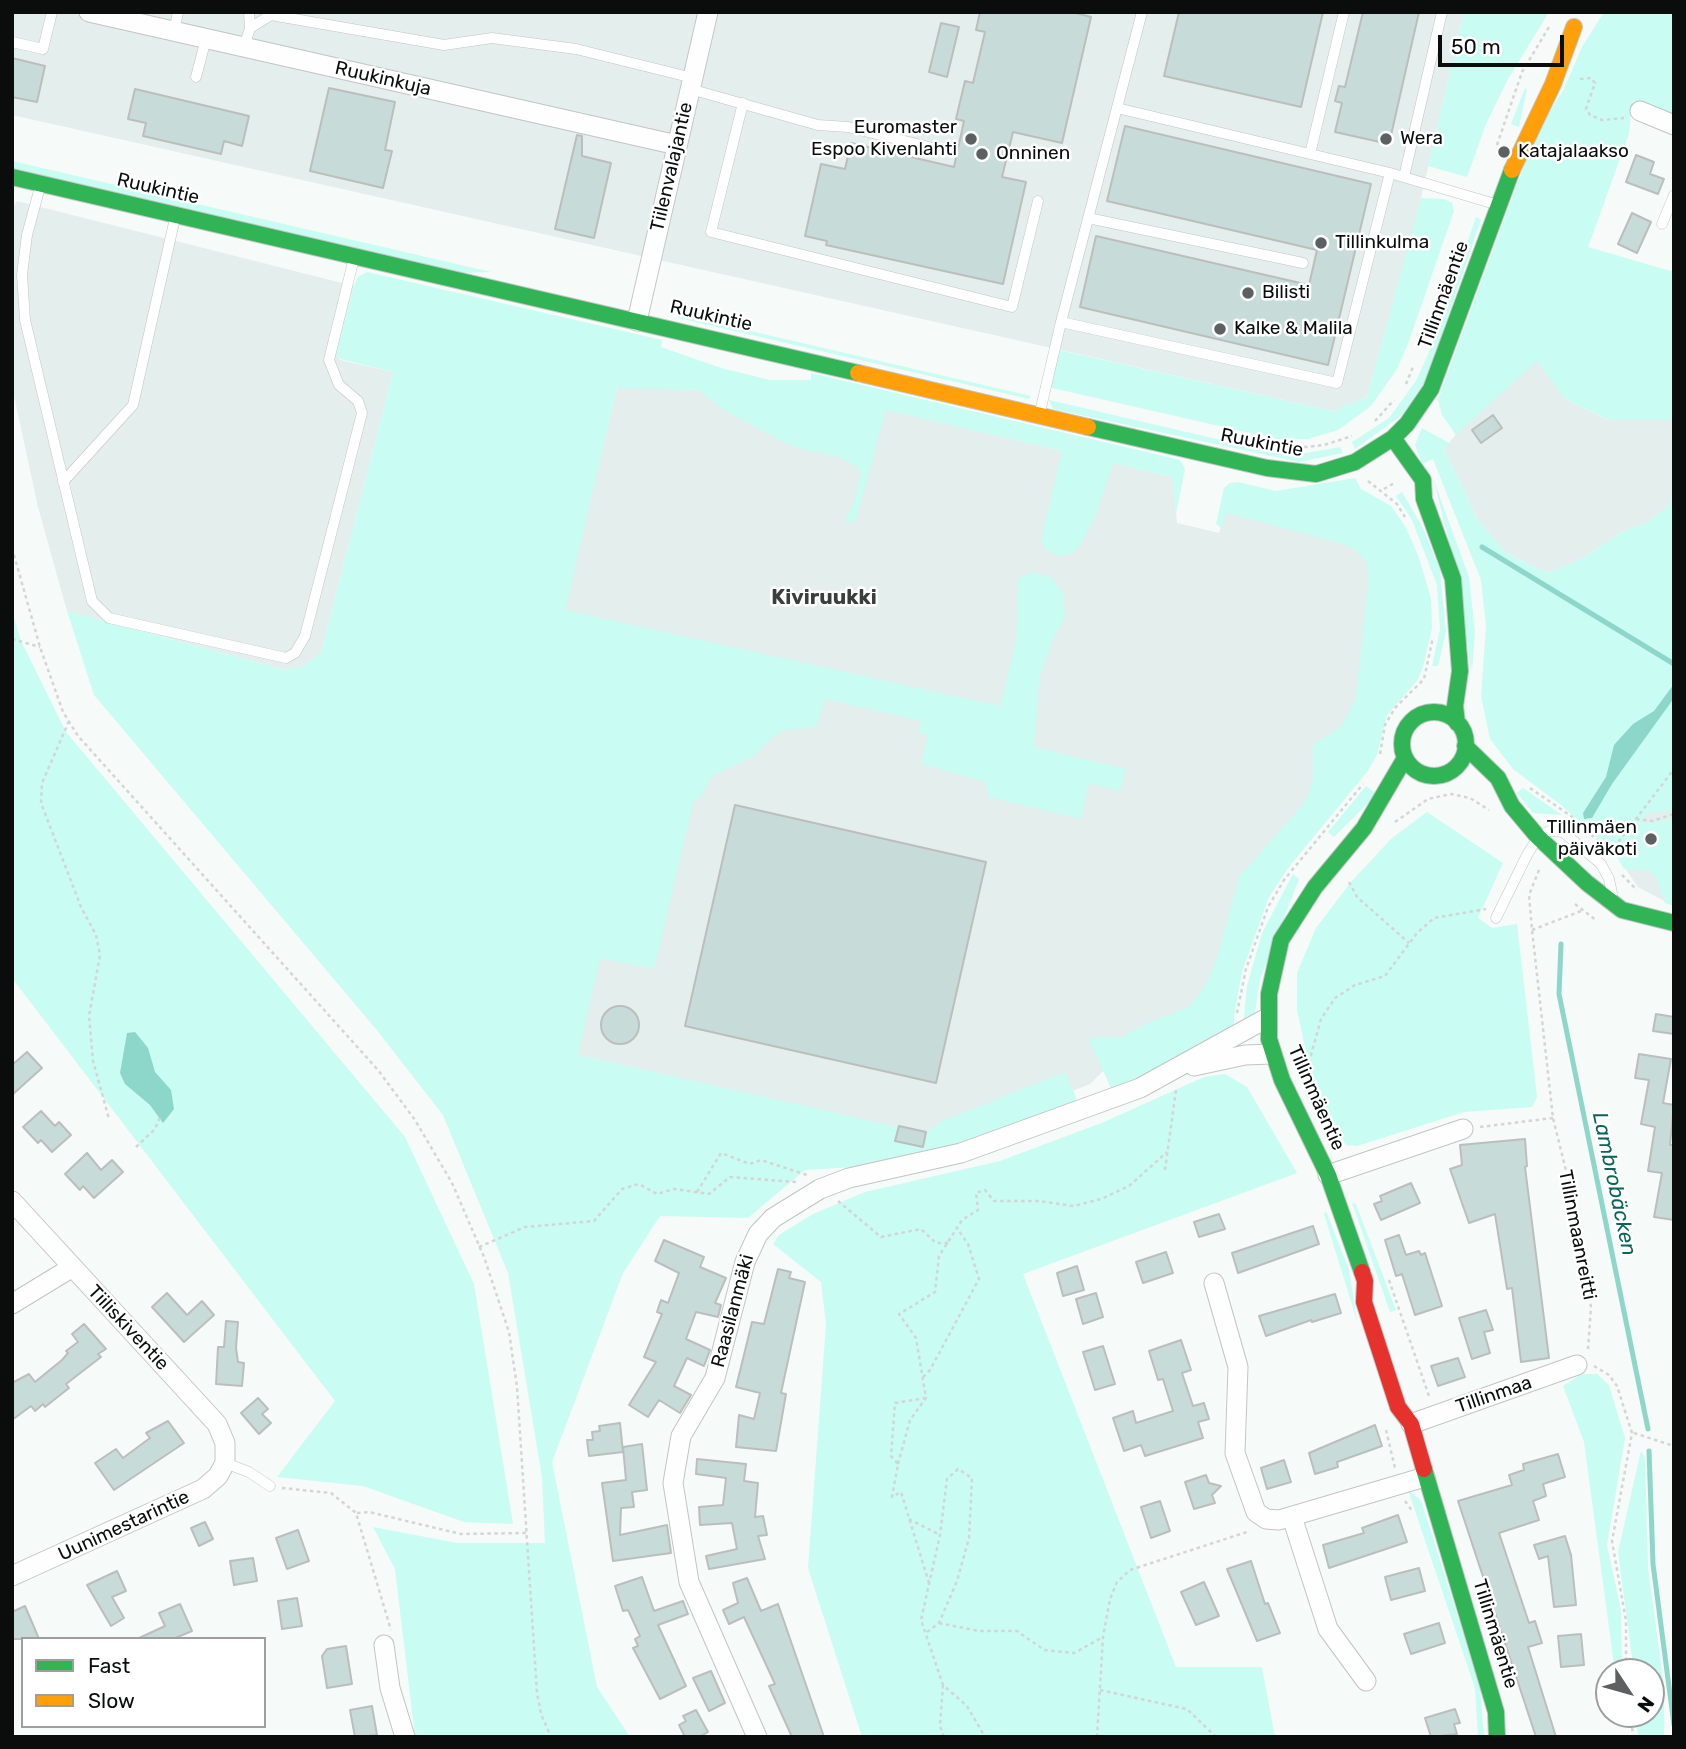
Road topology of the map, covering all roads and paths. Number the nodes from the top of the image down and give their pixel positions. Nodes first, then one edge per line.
1 (52, 12) edge
2 (89, 12) edge
3 (249, 12) edge
4 (708, 12) edge
5 (1142, 12) edge
6 (1344, 12) edge
7 (1442, 12) edge
8 (1583, 12) edge
9 (176, 22) edge
10 (250, 28) junction
11 (206, 39) junction
12 (12, 43) edge
13 (244, 47) junction
14 (197, 77) dead end
15 (1572, 83) dead end
16 (691, 84) junction
17 (743, 103) junction
18 (1117, 108) junction
19 (1640, 111) joint
20 (1674, 125) edge
21 (677, 145) junction
22 (933, 148) dead end
23 (1310, 154) junction
24 (1390, 173) junction
25 (12, 177) edge
26 (1404, 177) junction
27 (41, 184) junction
28 (1674, 195) edge
29 (1038, 201) dead end
30 (1498, 205) junction
31 (176, 214) junction
32 (1088, 218) junction
33 (1662, 224) dead end
34 (355, 255) junction
35 (1303, 263) dead end
36 (637, 321) junction
37 (1061, 322) junction
38 (1040, 416) junction
39 (1393, 438) junction
40 (1355, 462) junction
41 (64, 482) junction
42 (1424, 499) junction
43 (1410, 526) dead end
44 (12, 548) edge
45 (1436, 626) dead end
46 (12, 639) edge
47 (1457, 642) junction
48 (40, 647) junction
49 (1425, 714) junction
50 (69, 721) junction
51 (1457, 723) junction
52 (1465, 746) junction
53 (1405, 758) junction
54 (1376, 762) dead end
55 (1674, 769) edge
56 (1450, 772) junction
57 (1430, 776) junction
58 (1364, 782) dead end
59 (1528, 786) dead end
60 (1414, 787) dead end
61 (1470, 798) dead end
62 (1397, 804) dead end
63 (1511, 806) junction
64 (1674, 814) edge
65 (1636, 819) junction
66 (1390, 826) dead end
67 (1364, 828) junction
68 (1538, 837) junction
69 (1610, 853) junction
70 (1616, 863) dead end
71 (1540, 867) dead end
72 (1344, 873) dead end
73 (1622, 874) dead end
74 (1643, 895) dead end
75 (1611, 903) junction
76 (1501, 907) junction
77 (1582, 911) dead end
78 (1496, 918) dead end
79 (1674, 923) edge
80 (1532, 930) junction
81 (1409, 943) junction
82 (1237, 1016) dead end
83 (1267, 1018) junction
84 (1281, 1053) junction
85 (1294, 1061) junction
86 (1179, 1069) junction
87 (1297, 1070) dead end
88 (162, 1115) dead end
89 (1553, 1118) junction
90 (109, 1119) dead end
91 (1463, 1129) joint
92 (136, 1147) dead end
93 (1167, 1152) junction
94 (1165, 1170) dead end
95 (1328, 1175) junction
96 (807, 1179) dead end
97 (800, 1182) dead end
98 (697, 1192) junction
99 (845, 1195) dead end
100 (12, 1201) edge
101 (957, 1228) junction
102 (949, 1244) junction
103 (479, 1247) junction
104 (71, 1268) junction
105 (1387, 1274) dead end
106 (1364, 1281) junction
107 (1213, 1283) dead end
108 (1380, 1297) dead end
109 (12, 1304) edge
110 (1388, 1321) dead end
111 (1584, 1360) junction
112 (923, 1377) junction
113 (926, 1398) junction
114 (1436, 1415) junction
115 (1411, 1424) junction
116 (1386, 1429) dead end
117 (1632, 1433) junction
118 (1674, 1446) edge
119 (225, 1463) junction
120 (898, 1464) junction
121 (1425, 1477) junction
122 (1399, 1485) junction
123 (270, 1486) joint
124 (356, 1513) junction
125 (1292, 1517) junction
126 (909, 1520) junction
127 (1416, 1524) dead end
128 (1255, 1529) dead end
129 (526, 1533) junction
130 (940, 1535) junction
131 (12, 1576) edge
132 (929, 1584) junction
133 (939, 1623) junction
134 (927, 1632) junction
135 (1103, 1637) junction
136 (384, 1645) joint
137 (1626, 1658) edge
138 (1366, 1681) dead end
139 (943, 1685) junction
140 (1100, 1690) junction
141 (405, 1737) edge
142 (551, 1737) edge
143 (757, 1737) edge
144 (944, 1737) edge
145 (985, 1737) edge
146 (1097, 1737) edge
147 (1216, 1737) edge
148 (1497, 1737) edge

1 - 12 lane
2 - 9 street, Ruukinkuja
3 - 10 lane
4 - 16 street, Tiilenvalajantie
5 - 18 lane
6 - 23 lane
7 - 26 lane
8 - 30 street, Tillinmäentie
9 - 11 street, Ruukinkuja
10 - 13 lane
10 - 16 lane
11 - 13 street, Ruukinkuja
11 - 14 lane
13 - 21 street, Ruukinkuja
15 - 19 path
16 - 17 lane
16 - 21 street, Tiilenvalajantie
17 - 22 lane
17 - 29 lane
18 - 23 lane
18 - 32 lane
19 - 20 street
21 - 36 street, Tiilenvalajantie
23 - 24 lane
24 - 26 lane
24 - 37 lane
25 - 27 street, Ruukintie
26 - 30 lane
27 - 31 street, Ruukintie
27 - 41 lane
28 - 33 lane
30 - 39 street, Tillinmäentie
31 - 34 street, Ruukintie
31 - 41 lane
32 - 35 lane
32 - 37 lane
34 - 36 street, Ruukintie
34 - 41 lane
36 - 38 street, Ruukintie
37 - 38 lane
38 - 40 street, Ruukintie
39 - 40 street, Ruukintie
39 - 42 street
39 - 42 street
40 - 43 path
42 - 47 street
44 - 48 path
45 - 54 path
46 - 48 path
47 - 49 street
47 - 51 street
48 - 50 path
49 - 51 street
49 - 53 street
50 - 90 path
50 - 103 path
51 - 52 street
52 - 56 street
52 - 63 street
53 - 57 street
53 - 67 street, Tillinmäentie
55 - 65 path
56 - 57 street
56 - 63 street
57 - 60 street
58 - 82 path
59 - 69 path
61 - 66 path
62 - 67 street, Tillinmäentie
63 - 68 street
64 - 65 path
65 - 69 path
67 - 83 street, Tillinmäentie
68 - 75 street
68 - 75 lane
68 - 76 lane
69 - 70 path
71 - 80 path, Tillinmaanreitti
72 - 81 path
73 - 74 path
75 - 79 street
76 - 78 lane
76 - 81 path
77 - 80 path
80 - 89 path, Tillinmaanreitti
81 - 85 path
83 - 84 street, Tillinmäentie
83 - 86 street, Raasilanmäki
84 - 85 path
84 - 86 street, Raasilanmäki
84 - 95 street, Tillinmäentie
85 - 87 path
86 - 93 path
86 - 143 street, Raasilanmäki
88 - 92 path
89 - 91 path
89 - 111 path, Tillinmaanreitti
91 - 95 street
93 - 94 path
93 - 101 path
95 - 106 street, Tillinmäentie
96 - 98 path
97 - 98 path
98 - 103 path
99 - 102 path
100 - 104 street, Tiiliskiventie
101 - 102 path
101 - 112 path
102 - 112 path
103 - 129 path
104 - 109 street
104 - 119 street, Tiiliskiventie
105 - 114 path
106 - 108 street, Tillinmäentie
106 - 115 street, Tillinmäentie
107 - 125 street
110 - 115 street, Tillinmäentie
111 - 114 street, Tillinmaa
111 - 117 path
112 - 113 path
113 - 120 path
113 - 120 path
114 - 115 street, Tillinmaa
115 - 121 street, Tillinmäentie
116 - 122 path
117 - 118 path
117 - 137 path
119 - 123 lane
119 - 131 street, Uunimestarintie
120 - 126 path
121 - 122 street
121 - 148 street, Tillinmäentie
122 - 125 street
122 - 127 path
123 - 124 path
124 - 129 path
124 - 136 path
125 - 138 street
126 - 130 path
126 - 132 path
128 - 135 path
129 - 142 path
130 - 132 path
130 - 133 path
132 - 134 path
133 - 134 path
133 - 135 path
134 - 139 path
135 - 140 path
136 - 141 street
139 - 144 path
139 - 145 path
140 - 146 path
140 - 147 path

